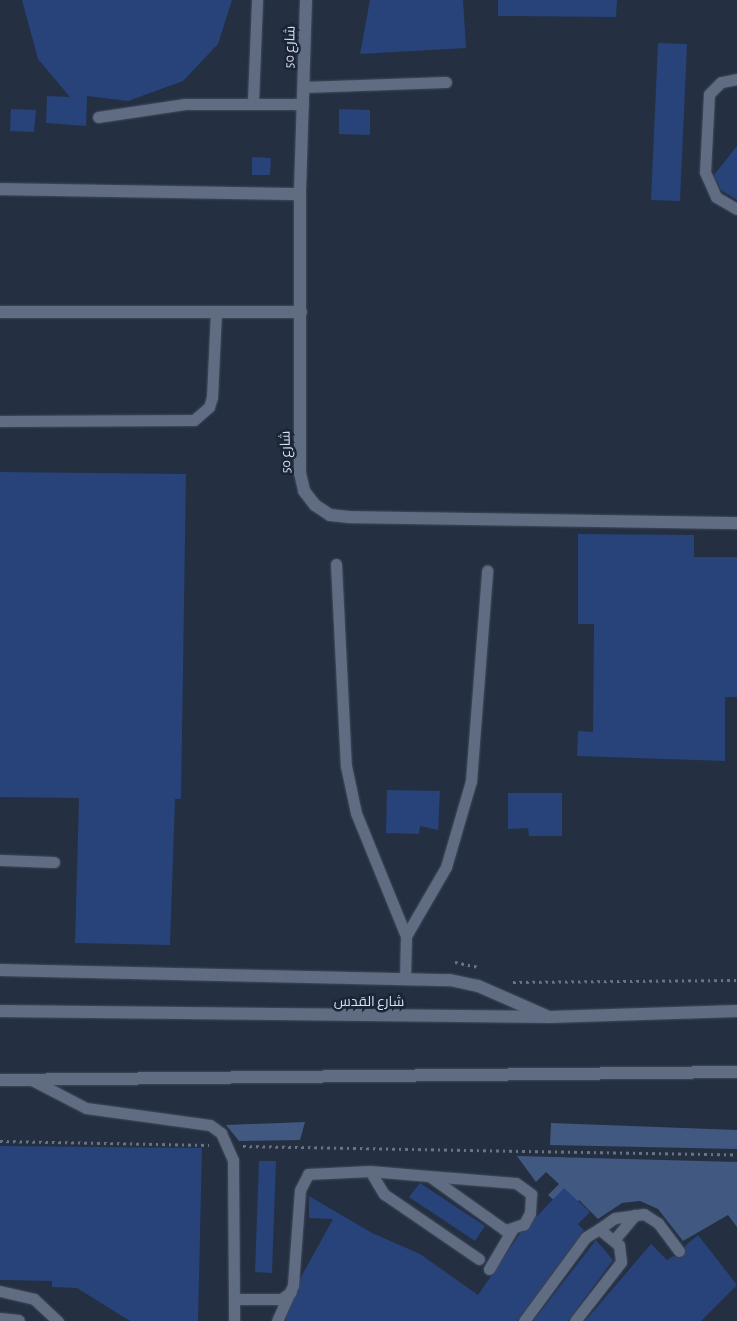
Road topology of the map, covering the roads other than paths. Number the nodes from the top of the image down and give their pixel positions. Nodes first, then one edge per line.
1 (257, 0) edge
2 (306, 0) edge
3 (737, 79) edge
4 (446, 82) dead end
5 (303, 87) junction
6 (253, 101) junction
7 (303, 104) junction
8 (98, 118) dead end
9 (0, 190) edge
10 (300, 194) junction
11 (737, 209) edge
12 (0, 312) edge
13 (216, 312) junction
14 (301, 312) junction
15 (0, 420) edge
16 (737, 523) edge
17 (336, 564) dead end
18 (487, 572) dead end
19 (0, 860) edge
20 (54, 862) dead end
21 (406, 936) junction
22 (0, 970) edge
23 (405, 979) junction
24 (0, 1011) edge
25 (737, 1011) edge
26 (549, 1018) junction
27 (737, 1072) edge
28 (0, 1080) edge
29 (32, 1080) junction
30 (370, 1171) junction
31 (429, 1176) junction
32 (635, 1215) junction
33 (599, 1229) junction
34 (512, 1230) junction
35 (614, 1240) junction
36 (679, 1251) dead end
37 (479, 1259) dead end
38 (489, 1269) dead end
39 (0, 1290) edge
40 (291, 1292) junction
41 (235, 1299) junction
42 (0, 1318) edge
43 (19, 1321) edge
44 (58, 1321) edge
45 (234, 1321) edge
46 (277, 1321) edge
47 (524, 1321) edge
48 (575, 1321) edge

1 - 6 lane
2 - 5 street, شارع 50
3 - 11 lane
4 - 5 lane
5 - 7 street, شارع 50
6 - 7 lane
6 - 8 lane
7 - 10 street, شارع 50
9 - 10 street
10 - 14 street, شارع 50
12 - 13 street
13 - 14 street
13 - 15 lane
14 - 16 street, شارع 50
17 - 21 lane
18 - 21 lane
19 - 20 lane
21 - 23 lane
22 - 23 street
23 - 26 street
24 - 26 street, شارع القدس
25 - 26 street, شارع القدس
27 - 29 street
28 - 29 street
29 - 41 lane
30 - 31 lane
30 - 37 lane
30 - 40 lane
31 - 34 lane
31 - 34 lane
32 - 33 lane
32 - 35 lane
32 - 36 lane
33 - 35 lane
33 - 47 lane
34 - 38 lane
35 - 48 lane
39 - 44 lane
40 - 41 lane
40 - 46 lane
41 - 45 lane
42 - 43 street

